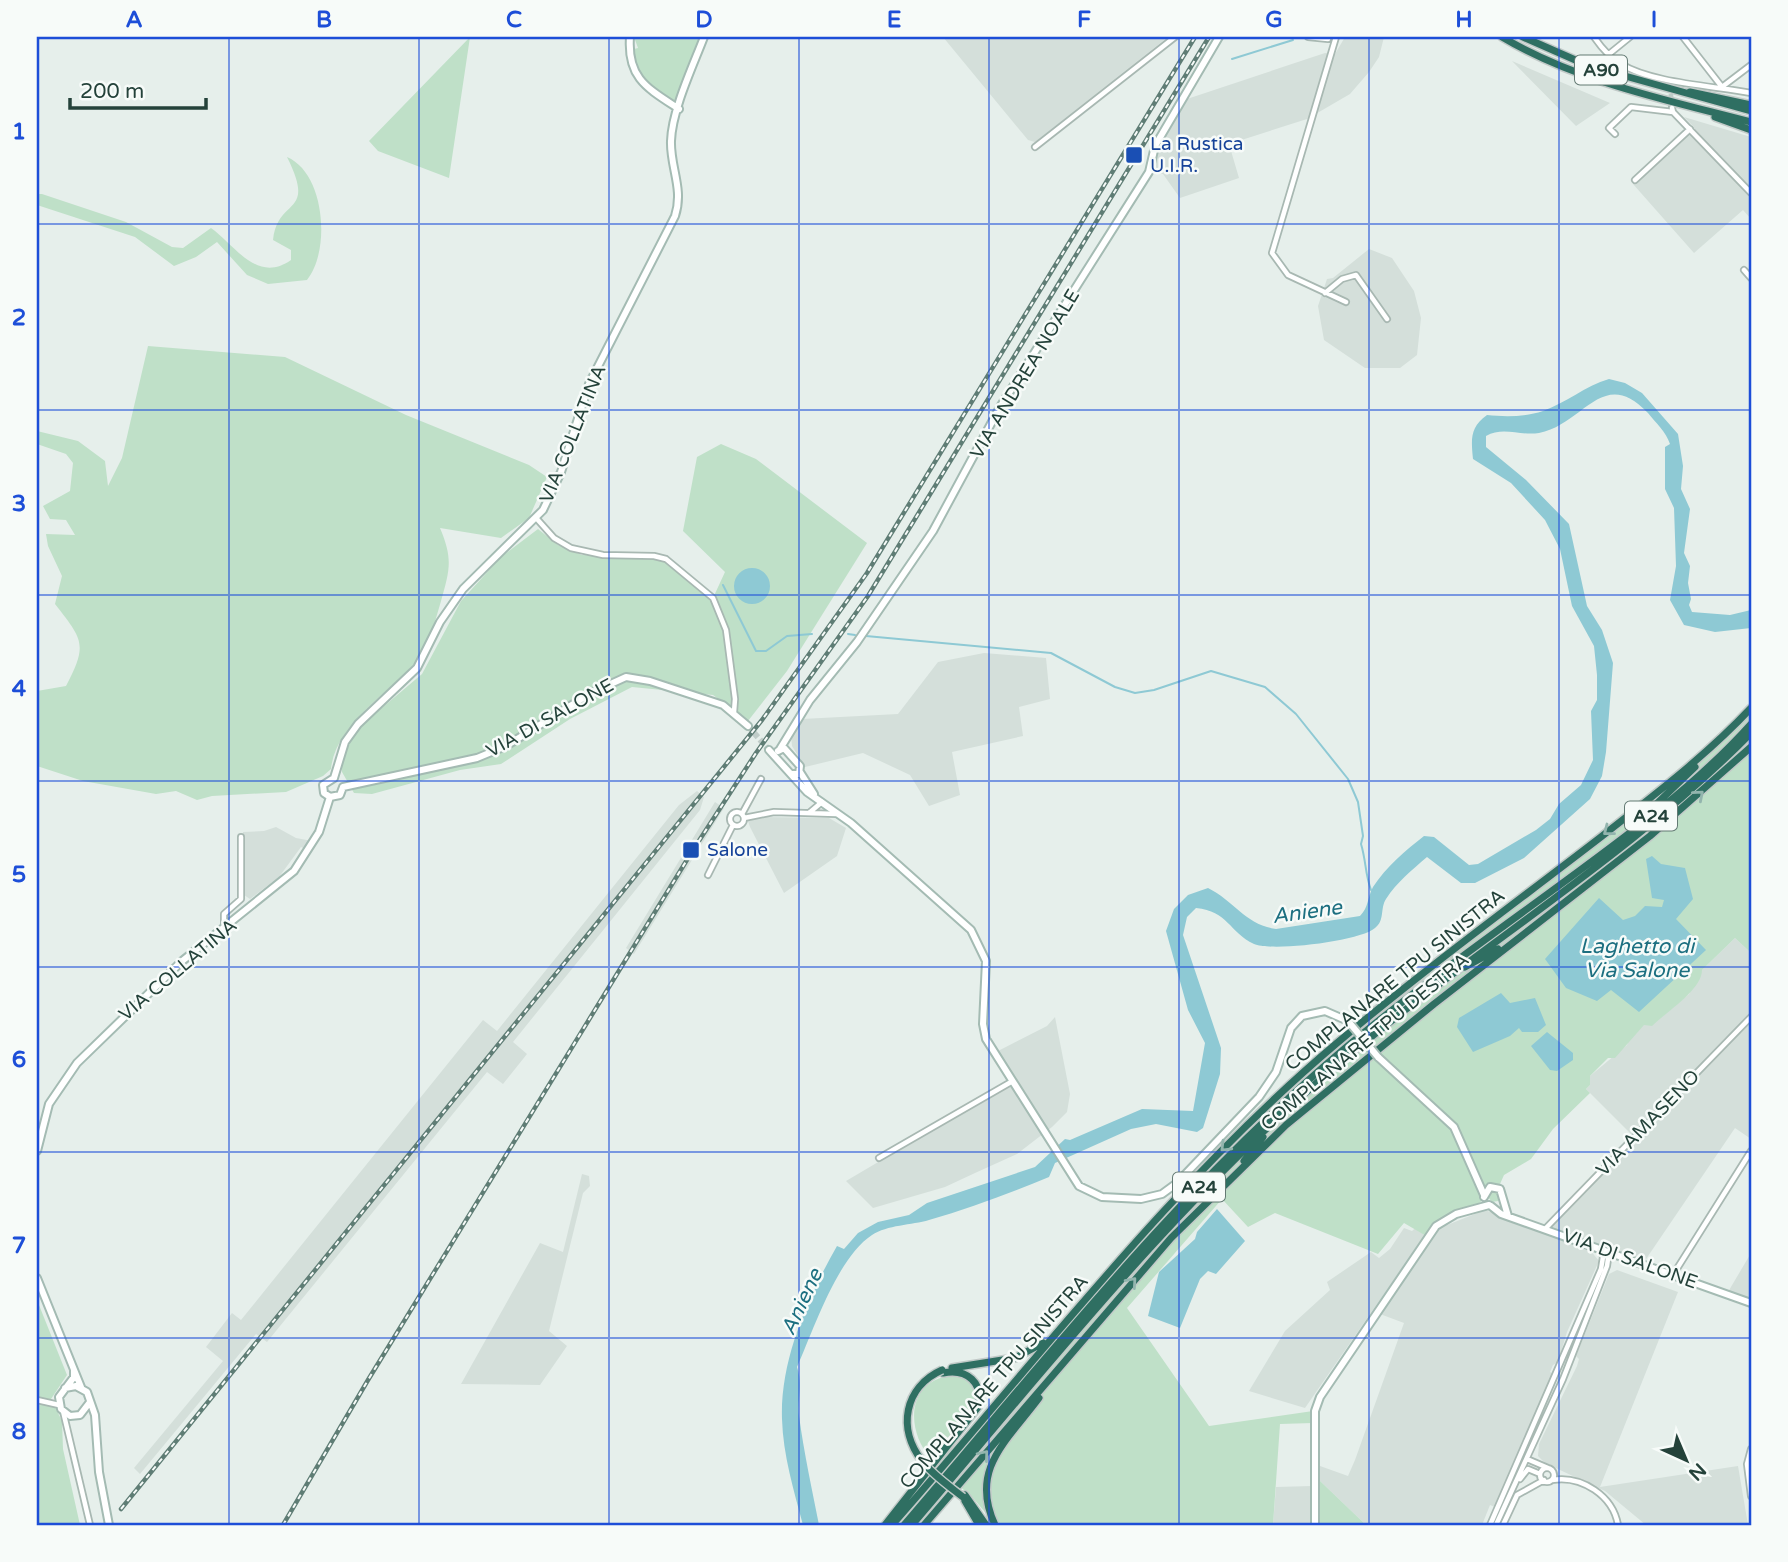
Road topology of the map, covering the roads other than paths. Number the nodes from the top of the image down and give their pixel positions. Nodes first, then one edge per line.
1 (630, 37) edge
2 (704, 37) edge
3 (1175, 37) edge
4 (1219, 37) edge
5 (1308, 37) edge
6 (1336, 37) edge
7 (1502, 37) edge
8 (1523, 37) edge
9 (1594, 37) edge
10 (1630, 37) edge
11 (1683, 37) edge
12 (1328, 39) dead end
13 (1609, 54) junction
14 (1751, 65) edge
15 (1722, 87) junction
16 (1682, 93) junction
17 (1751, 93) edge
18 (1751, 105) edge
19 (1688, 106) junction
20 (679, 110) junction
21 (1751, 111) edge
22 (1751, 122) edge
23 (1690, 129) junction
24 (1751, 130) edge
25 (1615, 134) dead end
26 (1035, 147) dead end
27 (1635, 180) dead end
28 (1751, 193) edge
29 (1744, 270) dead end
30 (1751, 278) edge
31 (1325, 293) junction
32 (1346, 302) dead end
33 (1387, 319) dead end
34 (537, 519) junction
35 (1751, 708) edge
36 (734, 712) junction
37 (1751, 723) edge
38 (1735, 725) junction
39 (748, 726) tunnel mouth
40 (1751, 733) edge
41 (788, 734) junction
42 (1751, 747) edge
43 (769, 750) tunnel mouth
44 (789, 750) junction
45 (778, 751) junction
46 (800, 772) junction
47 (790, 773) junction
48 (334, 778) junction
49 (761, 779) dead end
50 (343, 787) junction
51 (330, 797) junction
52 (820, 801) junction
53 (808, 813) junction
54 (841, 815) junction
55 (743, 816) junction
56 (733, 825) junction
57 (241, 837) dead end
58 (708, 875) dead end
59 (1541, 898) junction
60 (1530, 928) junction
61 (224, 929) junction
62 (1409, 1004) junction
63 (1751, 1017) edge
64 (1011, 1082) junction
65 (1296, 1101) junction
66 (37, 1151) edge
67 (1751, 1151) edge
68 (880, 1158) dead end
69 (1476, 1178) junction
70 (1494, 1186) junction
71 (1503, 1200) junction
72 (1487, 1201) junction
73 (1508, 1216) junction
74 (1190, 1218) junction
75 (1545, 1229) junction
76 (1600, 1248) junction
77 (1609, 1252) junction
78 (1621, 1256) junction
79 (1607, 1266) junction
80 (1673, 1275) junction
81 (37, 1278) edge
82 (1751, 1303) edge
83 (1071, 1315) junction
84 (1066, 1360) junction
85 (72, 1361) junction
86 (943, 1371) junction
87 (81, 1387) junction
88 (65, 1388) junction
89 (59, 1397) junction
90 (37, 1400) edge
91 (90, 1400) junction
92 (49, 1402) junction
93 (61, 1408) junction
94 (78, 1416) junction
95 (96, 1429) junction
96 (70, 1437) junction
97 (1533, 1447) junction
98 (1751, 1449) edge
99 (1525, 1457) junction
100 (1540, 1463) junction
101 (1550, 1468) junction
102 (1540, 1475) junction
103 (1552, 1480) junction
104 (1574, 1482) junction
105 (1513, 1488) junction
106 (964, 1496) junction
107 (1751, 1496) edge
108 (993, 1524) edge
109 (90, 1525) edge
110 (109, 1525) edge
111 (885, 1525) edge
112 (892, 1525) edge
113 (904, 1525) edge
114 (912, 1525) edge
115 (924, 1525) edge
116 (979, 1525) edge
117 (1315, 1525) edge
118 (1490, 1525) edge
119 (1496, 1525) edge
120 (1503, 1525) edge
121 (1618, 1525) edge

1 - 20 street
2 - 20 street, VIA COLLATINA
3 - 26 street
4 - 41 street, VIA ANDREA NOALE
5 - 12 street
6 - 31 street
7 - 19 highway, A90
8 - 16 highway, A90
9 - 13 street
10 - 13 street
11 - 15 street
13 - 15 street
14 - 15 street
15 - 17 street
16 - 18 highway
16 - 21 highway, A90
19 - 22 highway, A90
19 - 24 highway
20 - 34 street, VIA COLLATINA
23 - 25 street
23 - 27 street
23 - 28 street
29 - 30 street
31 - 32 street
31 - 33 street
34 - 36 street
34 - 48 street, VIA COLLATINA
35 - 38 highway, COMPLANARE TPU SINISTRA
36 - 39 street, VIA DI SALONE
36 - 50 street, VIA DI SALONE
37 - 59 highway, A24
38 - 59 highway
38 -> 83 highway, COMPLANARE TPU SINISTRA
40 - 62 highway, A24
41 - 44 street
41 - 45 street, VIA ANDREA NOALE
60 -> 42 highway, COMPLANARE TPU DESTRA
43 - 45 street
44 - 45 street
44 - 46 street
45 - 47 street
46 - 47 street
46 - 52 street
47 - 52 street
48 - 50 street
48 - 51 street
49 - 55 street
50 - 51 street
51 - 61 street, VIA COLLATINA
52 - 53 street
52 - 53 street
52 - 54 street
53 - 54 street
53 - 55 street
54 - 64 street
55 - 56 street
55 - 56 street
56 - 58 street
57 - 61 street
59 - 113 highway, A24
60 - 62 highway
60 - 74 highway, COMPLANARE TPU DESTRA
61 - 66 street, VIA COLLATINA
62 - 65 highway, A24
63 - 75 street, VIA AMASENO
64 - 68 street
64 - 69 street, bridge
65 - 74 highway
65 - 114 highway, A24
67 - 80 street
69 - 70 street
69 - 72 street
70 - 71 street
70 - 72 street
71 - 72 street
71 - 73 street
72 - 73 street, VIA DI SALONE
72 - 117 street
73 - 75 street, VIA DI SALONE
84 -> 74 highway, COMPLANARE TPU DESTRA
75 - 76 street, VIA DI SALONE
76 - 77 street, VIA DI SALONE
76 - 99 street
77 - 78 street, VIA DI SALONE
77 - 79 street
78 - 79 street
78 - 80 street, VIA DI SALONE
79 - 97 street
80 - 82 street, VIA DI SALONE
81 - 85 street
83 - 86 highway
83 - 112 highway, COMPLANARE TPU SINISTRA
84 - 108 highway
115 -> 84 highway, COMPLANARE TPU DESTRA
85 - 87 street
85 - 88 street
86 - 106 highway, bridge
86 - 111 highway
87 - 88 street
87 - 91 street
88 - 89 street
89 - 92 street
89 - 93 street
90 - 92 street
91 - 94 street
91 - 95 street
92 - 93 street
93 - 94 street
93 - 96 street
94 - 95 street
94 - 96 street
95 - 110 street
96 - 109 street
97 - 99 street
97 - 100 street
98 - 107 street
99 - 100 street
99 - 102 street
99 - 105 street
99 - 118 street
100 - 101 street
101 - 102 street
101 - 103 street
101 - 104 street
102 - 103 street
102 - 105 street
102 - 120 street
103 - 104 street
104 - 121 street
105 - 119 street
106 - 108 highway
106 - 116 highway

